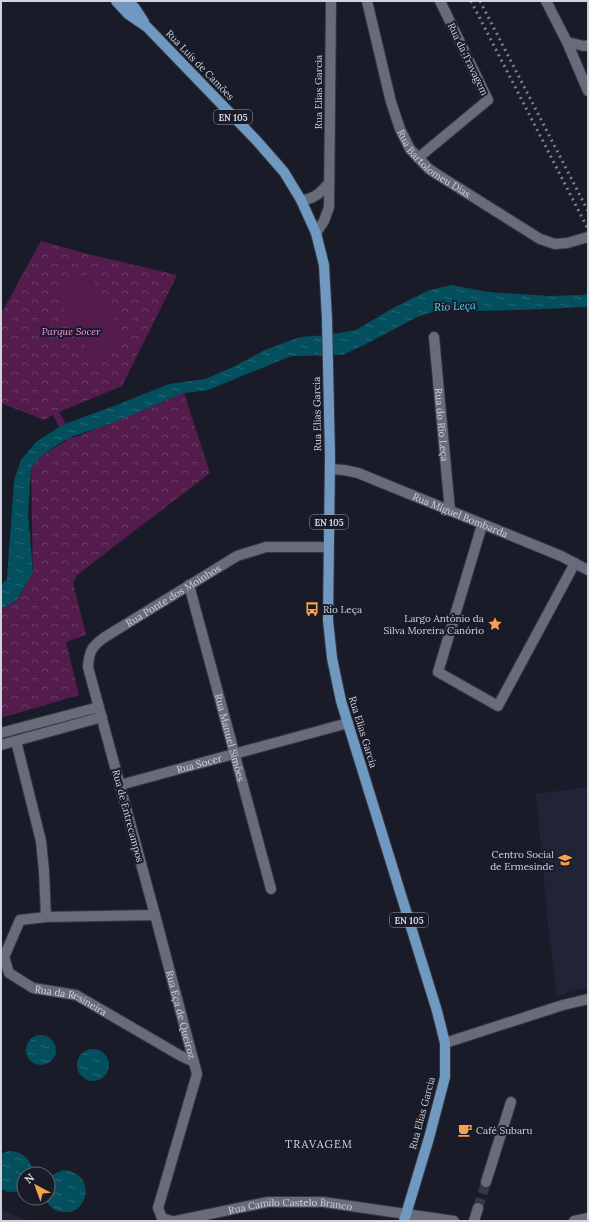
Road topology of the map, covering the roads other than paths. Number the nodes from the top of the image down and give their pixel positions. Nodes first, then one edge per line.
1 (116, 1) edge
2 (128, 1) edge
3 (331, 1) edge
4 (367, 1) edge
5 (440, 1) edge
6 (546, 1) edge
7 (147, 27) junction
8 (567, 42) junction
9 (588, 45) edge
10 (588, 90) edge
11 (418, 158) junction
12 (329, 183) junction
13 (302, 200) junction
14 (308, 215) joint
15 (316, 233) junction
16 (588, 237) edge
17 (434, 337) dead end
18 (330, 469) junction
19 (450, 511) junction
20 (482, 525) junction
21 (328, 546) junction
22 (574, 563) junction
23 (588, 570) edge
24 (189, 586) junction
25 (99, 706) junction
26 (102, 717) junction
27 (348, 723) junction
28 (1, 733) edge
29 (16, 741) junction
30 (1, 745) edge
31 (235, 754) junction
32 (120, 785) junction
33 (271, 889) dead end
34 (155, 915) junction
35 (46, 917) junction
36 (588, 999) edge
37 (445, 1043) junction
38 (194, 1062) junction
39 (511, 1102) dead end
40 (486, 1182) tunnel mouth
41 (478, 1208) tunnel mouth
42 (405, 1217) edge
43 (588, 1218) edge
44 (166, 1220) edge
45 (176, 1221) edge
46 (454, 1221) edge
47 (474, 1221) edge
48 (574, 1221) edge

1 - 7 main road, Rua Luís de Camões / EN 105
2 - 7 main road, Rua Luís de Camões / EN 105
3 - 12 street, Rua Elias Garcia
4 - 11 street, Rua Bartolomeu Dias
5 - 11 street, Rua da Travagem
6 - 8 street
7 - 13 main road, Rua Luís de Camões / EN 105
8 - 9 street
8 - 10 street
11 - 16 street, Rua Bartolomeu Dias
12 - 13 street
12 - 15 street, Rua Elias Garcia
13 - 14 main road, Rua Luís de Camões / EN 105
14 - 15 main road, Rua Elias Garcia / EN 105
15 - 18 main road, Rua Elias Garcia / EN 105
17 - 19 street, Rua do Rio Leça
18 - 19 street, Rua Miguel Bombarda
18 - 21 main road, Rua Elias Garcia / EN 105
19 - 20 street, Rua Miguel Bombarda
20 - 22 street, Rua Miguel Bombarda
20 - 22 street
21 - 24 street, Rua Ponte dos Moinhos
21 - 27 main road, Rua Elias Garcia / EN 105
22 - 23 street, Rua Miguel Bombarda
24 - 25 street, Rua Ponte dos Moinhos
24 - 31 street, Rua Manuel Simões
25 - 26 street, Rua Ponte dos Moinhos
25 - 28 street
26 - 29 street
26 - 32 street, Rua de Entrecampos
27 - 31 street, Rua Socer
27 - 37 main road, Rua Elias Garcia / EN 105
29 - 30 street
29 - 35 street
31 - 32 street, Rua Socer
31 - 33 street, Rua Manuel Simões
32 - 34 street, Rua de Entrecampos
34 - 35 street
34 - 38 street, Rua Eça de Queiroz
35 - 38 street, Rua da Resineira
36 - 37 street
37 - 42 main road, Rua Elias Garcia / EN 105
38 - 44 street, Rua Eça de Queiroz
39 - 40 street
41 - 47 street
42 - 45 street, Rua Camilo Castelo Branco
42 - 46 street, Rua Camilo Castelo Branco
43 - 48 street

